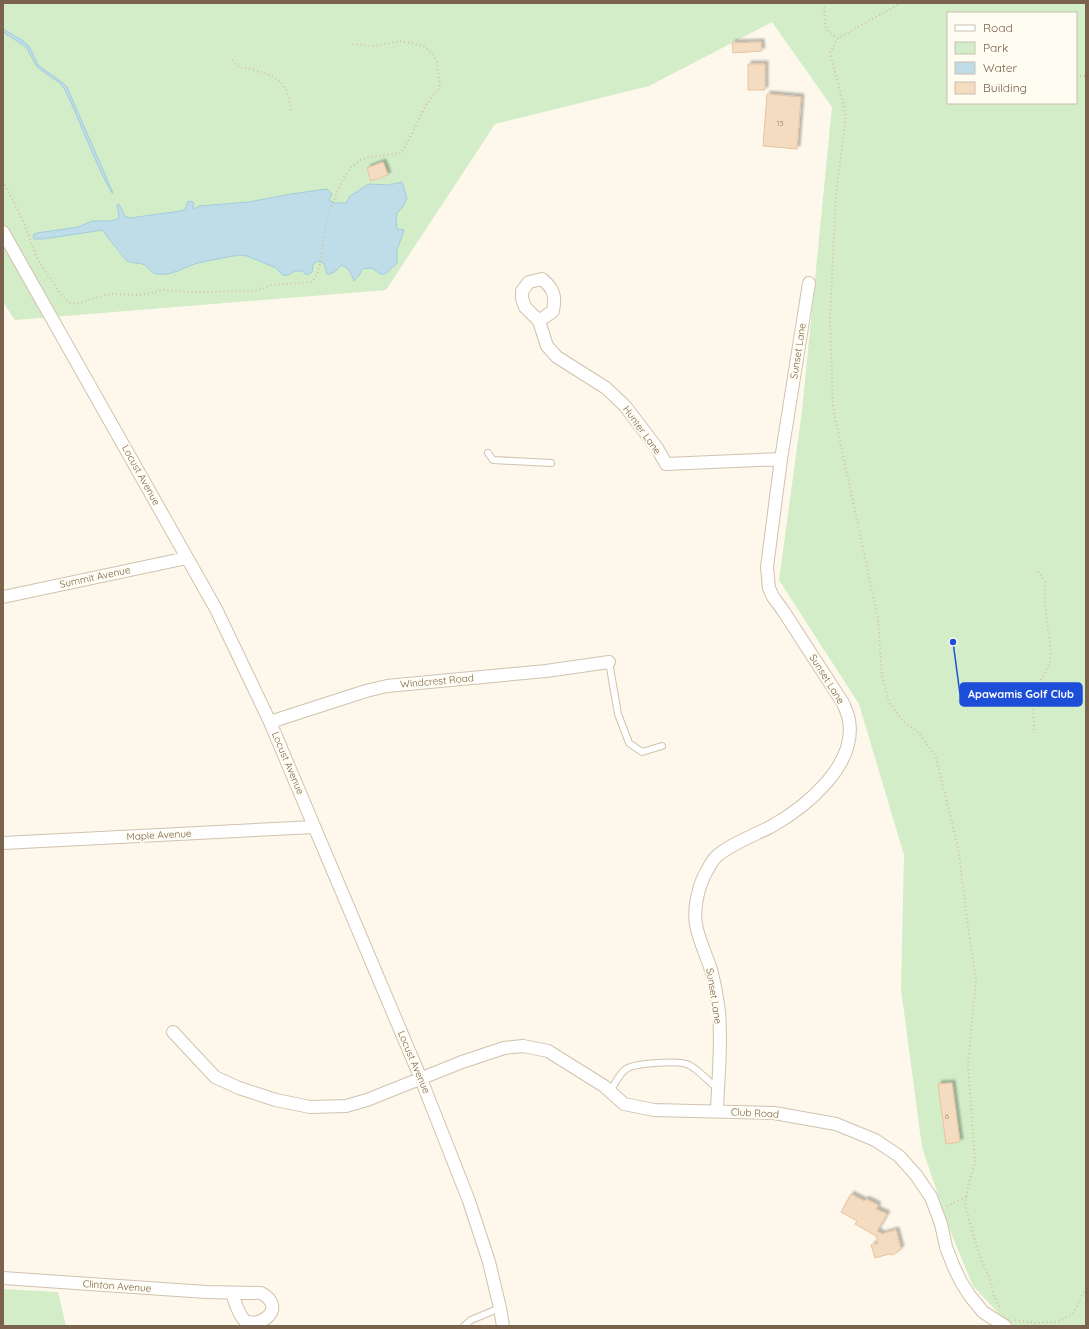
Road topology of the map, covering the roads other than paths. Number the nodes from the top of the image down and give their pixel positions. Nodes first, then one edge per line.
1 (3, 232) edge
2 (809, 283) dead end
3 (539, 320) dead end
4 (488, 453) dead end
5 (781, 459) junction
6 (551, 463) dead end
7 (188, 558) junction
8 (3, 597) edge
9 (609, 662) joint
10 (270, 722) junction
11 (662, 746) dead end
12 (314, 827) junction
13 (3, 843) edge
14 (173, 1032) dead end
15 (421, 1079) junction
16 (718, 1089) junction
17 (610, 1091) junction
18 (717, 1112) junction
19 (3, 1278) edge
20 (232, 1293) dead end
21 (500, 1308) junction
22 (1008, 1322) edge
23 (464, 1326) edge
24 (503, 1326) edge

1 - 7 street, Locust Avenue
2 - 5 street, Sunset Lane
3 - 5 street, Hunter Lane
4 - 6 lane
5 - 16 street, Sunset Lane
7 - 8 street, Summit Avenue
7 - 10 street, Locust Avenue
9 - 10 street, Windcrest Road
9 - 11 lane
10 - 12 street, Locust Avenue
12 - 13 street, Maple Avenue
12 - 15 street, Locust Avenue
14 - 15 street, Club Road
15 - 17 street, Club Road
15 - 21 street, Locust Avenue
16 - 17 lane
16 - 18 street, Sunset Lane
17 - 18 street, Club Road
18 - 22 street, Club Road
19 - 20 street, Clinton Avenue
21 - 23 lane
21 - 24 street, Locust Avenue

